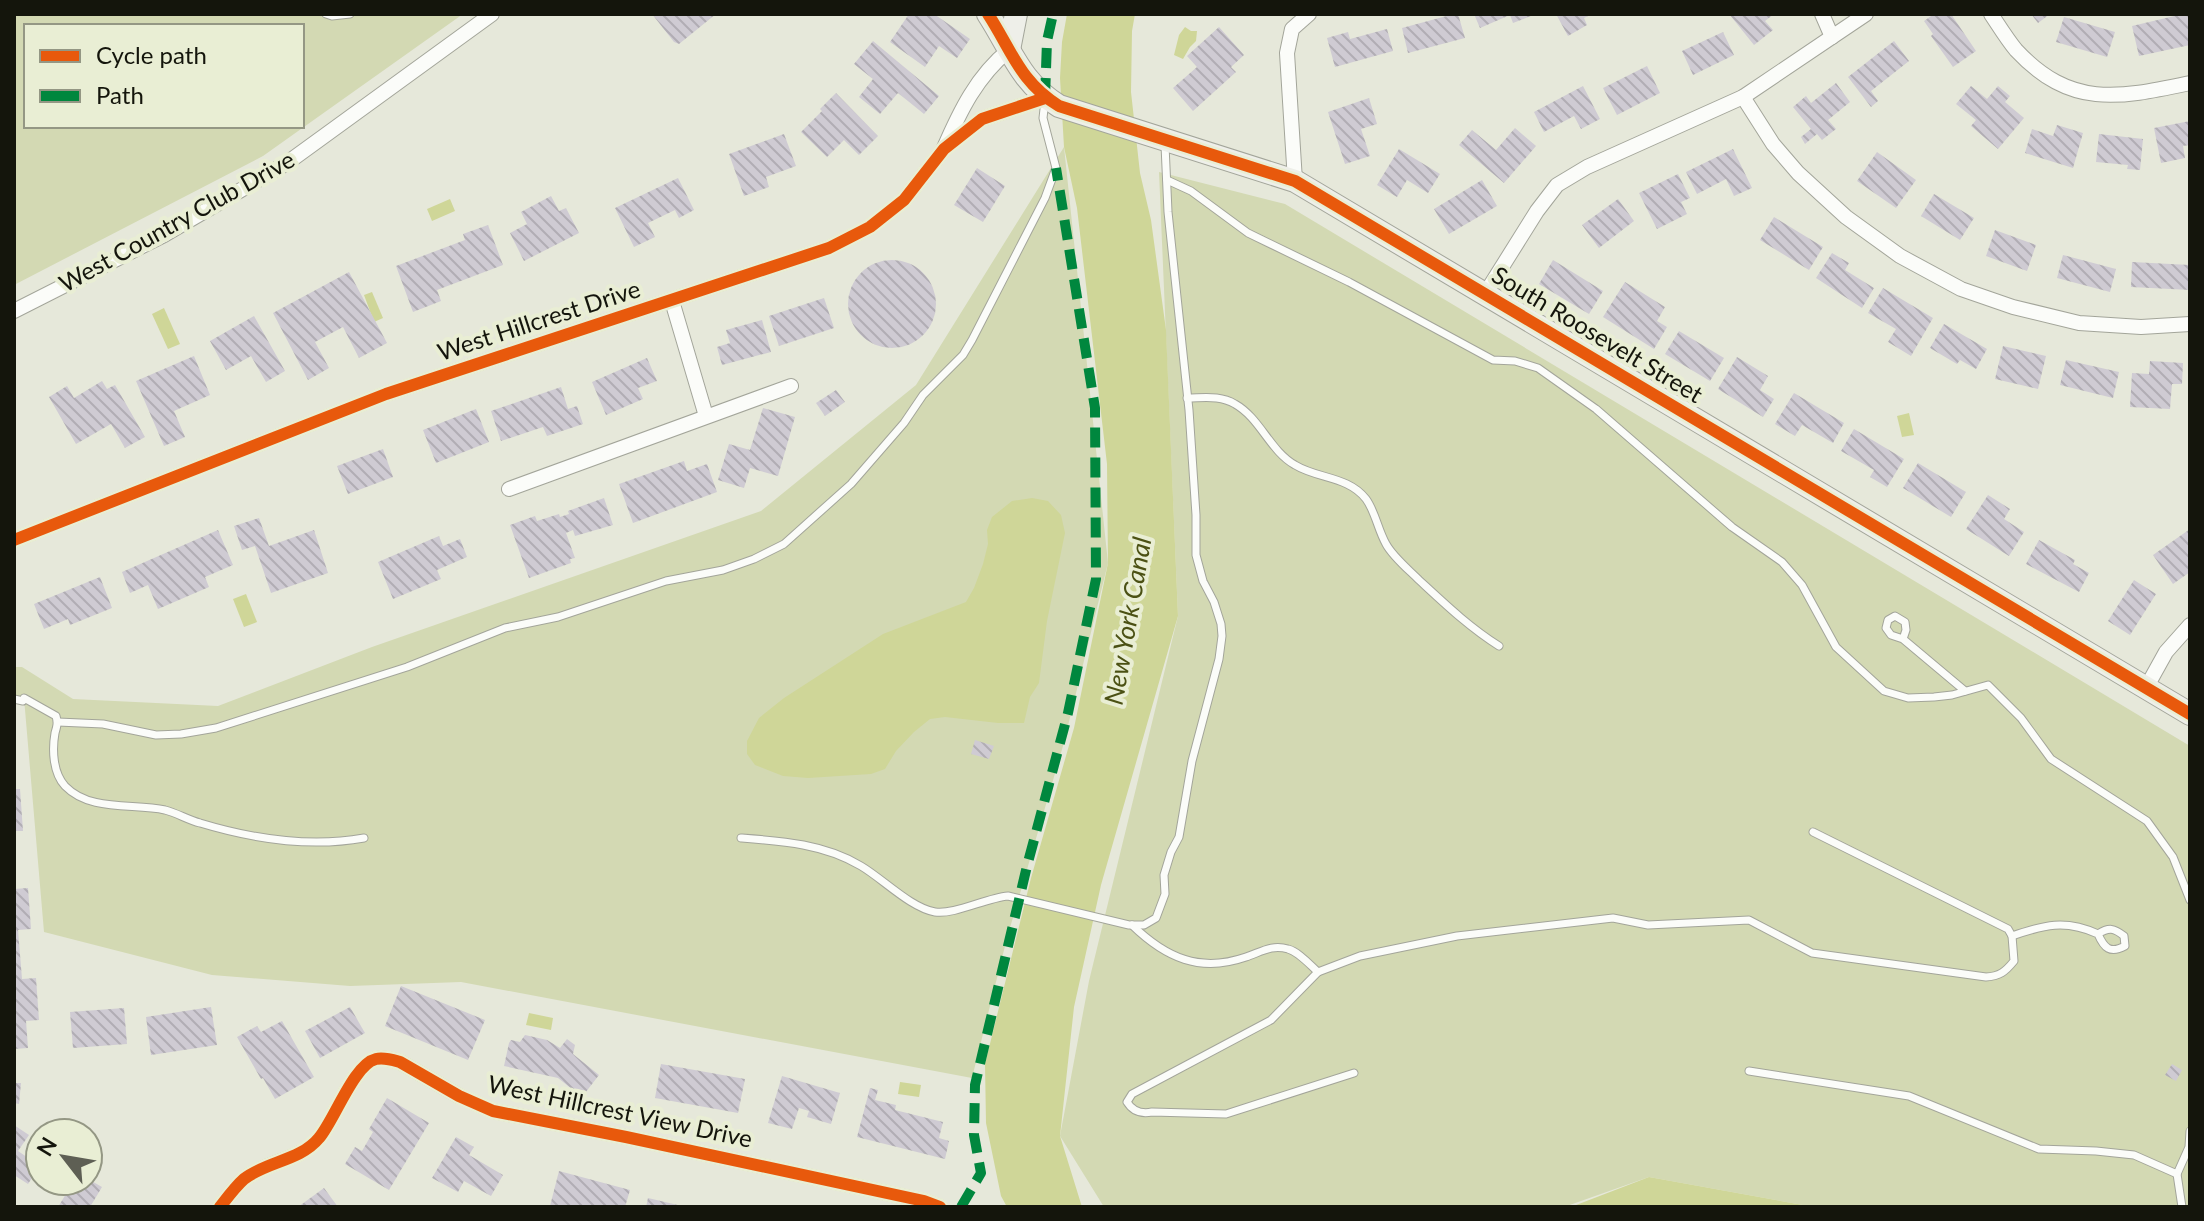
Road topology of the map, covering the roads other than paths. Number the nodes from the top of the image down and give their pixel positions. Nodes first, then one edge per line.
1 (326, 14) edge
2 (350, 14) edge
3 (492, 14) edge
4 (988, 14) edge
5 (1016, 14) edge
6 (1309, 14) edge
7 (1822, 14) edge
8 (1866, 14) edge
9 (1991, 14) edge
10 (1832, 37) junction
11 (1009, 50) junction
12 (2190, 83) edge
13 (1743, 97) junction
14 (1052, 102) junction
15 (1159, 138) junction
16 (944, 149) junction
17 (1167, 180) junction
18 (1295, 181) junction
19 (1485, 294) junction
20 (672, 301) junction
21 (14, 311) edge
22 (2190, 324) edge
23 (791, 386) dead end
24 (1187, 398) junction
25 (706, 416) junction
26 (509, 489) dead end
27 (14, 540) edge
28 (2190, 625) edge
29 (1903, 639) dead end
30 (1499, 646) dead end
31 (2146, 688) junction
32 (1965, 691) junction
33 (14, 699) edge
34 (2190, 714) edge
35 (58, 722) junction
36 (1813, 832) dead end
37 (364, 838) dead end
38 (741, 838) dead end
39 (2190, 900) edge
40 (1132, 925) junction
41 (2098, 934) dead end
42 (2012, 936) junction
43 (1318, 972) junction
44 (1749, 1071) dead end
45 (1354, 1073) dead end
46 (2190, 1131) edge
47 (2177, 1174) junction
48 (220, 1207) edge
49 (940, 1207) edge
50 (2182, 1207) edge

1 - 2 lane
3 - 21 street, West Country Club Drive
4 - 11 street
5 - 11 street
6 - 18 street
7 - 10 street
8 - 10 street
9 - 12 street
10 - 13 street
11 - 14 street
11 - 16 street, West Hillcrest Drive
13 - 19 street
13 - 22 street
14 - 15 street, South Roosevelt Street
14 - 16 street, West Hillcrest Drive
14 - 35 lane
15 - 17 lane
15 - 18 street, South Roosevelt Street
16 - 20 street, West Hillcrest Drive
17 - 24 lane
17 - 32 lane
18 - 19 street, South Roosevelt Street
19 - 31 street, South Roosevelt Street
20 - 25 street
20 - 27 street, West Hillcrest Drive
23 - 25 street
24 - 30 lane
24 - 40 lane
25 - 26 street
28 - 31 street
29 - 32 lane
31 - 34 street, South Roosevelt Street
32 - 39 lane
33 - 35 lane
35 - 37 lane
36 - 42 lane
38 - 40 lane
40 - 43 lane
41 - 42 lane
42 - 43 lane
43 - 45 lane
44 - 47 lane
46 - 47 lane
47 - 50 lane
48 - 49 street, West Hillcrest View Drive

